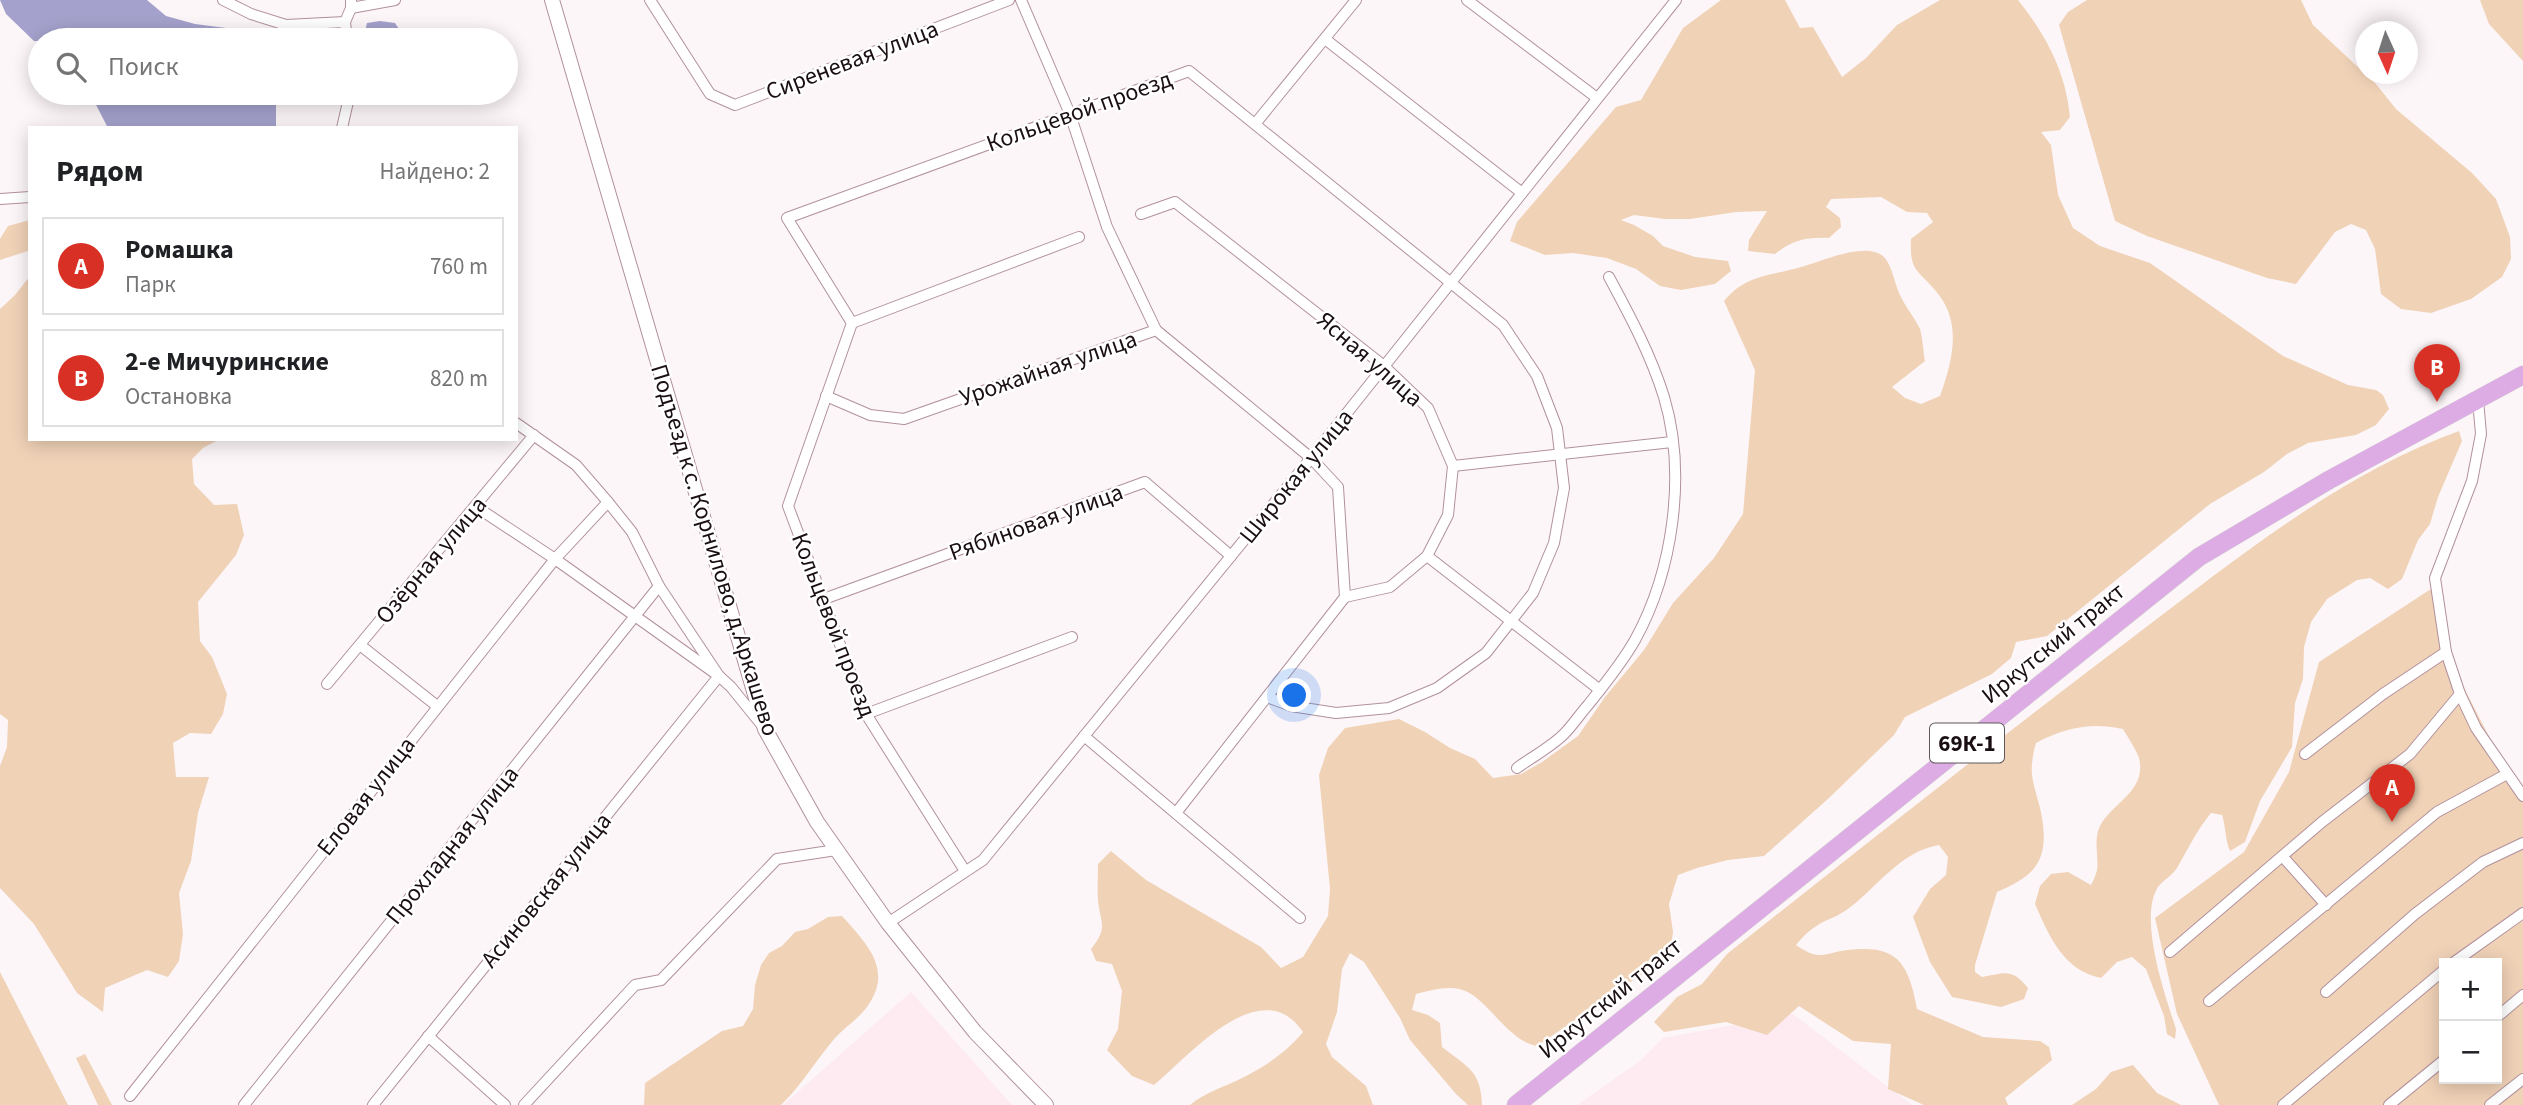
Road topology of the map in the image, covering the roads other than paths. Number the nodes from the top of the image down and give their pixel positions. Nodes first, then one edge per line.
1 (223, 0) edge
2 (395, 0) edge
3 (552, 0) edge
4 (1009, 0) edge
5 (1021, 0) edge
6 (1356, 0) edge
7 (1467, 0) edge
8 (1676, 0) edge
9 (654, 1) edge
10 (351, 4) edge
11 (345, 22) junction
12 (346, 28) edge
13 (1325, 39) junction
14 (1597, 98) junction
15 (347, 105) edge
16 (1070, 114) junction
17 (1255, 124) junction
18 (342, 126) edge
19 (1522, 193) junction
20 (28, 197) edge
21 (0, 199) edge
22 (1141, 214) dead end
23 (1079, 237) dead end
24 (1609, 277) dead end
25 (1451, 282) junction
26 (852, 323) junction
27 (1156, 330) junction
28 (1384, 366) junction
29 (2523, 375) edge
30 (826, 396) junction
31 (2478, 400) junction
32 (518, 424) edge
33 (534, 435) junction
34 (1672, 442) junction
35 (1560, 454) junction
36 (1311, 458) junction
37 (1453, 466) junction
38 (608, 502) junction
39 (475, 506) junction
40 (1231, 556) junction
41 (1427, 556) junction
42 (555, 559) junction
43 (659, 586) junction
44 (1345, 597) junction
45 (821, 600) junction
46 (635, 617) junction
47 (1511, 621) junction
48 (1072, 637) dead end
49 (360, 645) junction
50 (2446, 652) junction
51 (719, 676) junction
52 (327, 684) dead end
53 (1600, 690) junction
54 (2460, 694) junction
55 (1267, 697) junction
56 (437, 706) junction
57 (866, 714) junction
58 (765, 729) junction
59 (1084, 737) junction
60 (2305, 754) dead end
61 (1517, 768) dead end
62 (2507, 774) junction
63 (2523, 796) edge
64 (1176, 813) junction
65 (2523, 843) edge
66 (836, 850) junction
67 (2283, 857) junction
68 (965, 871) junction
69 (2326, 905) junction
70 (2523, 913) edge
71 (1300, 918) dead end
72 (888, 923) junction
73 (2170, 952) dead end
74 (2460, 958) edge
75 (2439, 974) edge
76 (2326, 992) dead end
77 (2523, 995) edge
78 (2210, 1002) dead end
79 (2502, 1013) edge
80 (428, 1036) junction
81 (2439, 1064) edge
82 (2523, 1079) edge
83 (130, 1096) dead end
84 (244, 1105) edge
85 (373, 1105) edge
86 (505, 1105) edge
87 (524, 1105) edge
88 (1046, 1105) edge
89 (1516, 1105) edge
90 (2283, 1105) edge
91 (2389, 1105) edge
92 (2490, 1105) edge

1 - 11 street
2 - 10 street
3 - 58 street, Подъезд к с. Корнилово, д.Аркашево
4 - 9 street, Сиреневая улица
5 - 16 street
6 - 13 street
7 - 14 street
8 - 14 street, Широкая улица
10 - 11 street
11 - 12 street
13 - 17 street
13 - 19 street
14 - 19 street, Широкая улица
15 - 18 street
16 - 17 street, Кольцевой проезд
16 - 26 street, Кольцевой проезд
16 - 27 street
17 - 25 street, Кольцевой проезд
19 - 25 street, Широкая улица
20 - 21 street
22 - 28 street, Ясная улица
23 - 26 street
24 - 34 street
25 - 28 street, Широкая улица
25 - 35 street, Кольцевой проезд
26 - 30 street, Кольцевой проезд
27 - 30 street, Урожайная улица
27 - 36 street, Урожайная улица
28 - 36 street, Широкая улица
28 - 37 street, Ясная улица
29 - 31 main road, Иркутский тракт / 69К-1
30 - 45 street, Кольцевой проезд
31 - 50 street
31 - 89 main road, Иркутский тракт / 69К-1
32 - 33 street
33 - 38 street
33 - 39 street, Озёрная улица
34 - 35 street
34 - 53 street
35 - 37 street
35 - 47 street, Кольцевой проезд
36 - 40 street, Широкая улица
36 - 44 street, Урожайная улица
37 - 41 street, Ясная улица
38 - 42 street, Еловая улица
38 - 43 street
39 - 42 street
39 - 49 street, Озёрная улица
40 - 45 street, Рябиновая улица
40 - 59 street, Широкая улица
41 - 44 street, Ясная улица
41 - 47 street
42 - 46 street
42 - 56 street, Еловая улица
43 - 46 street, Прохладная улица
43 - 51 street
44 - 55 street
45 - 57 street, Кольцевой проезд
46 - 51 street
46 - 84 street, Прохладная улица
47 - 53 street
47 - 55 street, Кольцевой проезд
48 - 57 street
49 - 52 street, Озёрная улица
49 - 56 street
50 - 54 street
50 - 60 street
51 - 58 street
51 - 80 street, Асиновская улица
53 - 61 street
54 - 62 street
54 - 67 street
55 - 64 street
56 - 83 street, Еловая улица
57 - 68 street, Кольцевой проезд
58 - 66 street, Подъезд к с. Корнилово, д.Аркашево
59 - 64 street
59 - 68 street, Широкая улица
62 - 63 street
62 - 69 street
64 - 71 street
65 - 76 street
66 - 72 street, Подъезд к с. Корнилово, д.Аркашево
66 - 87 street
67 - 69 street
67 - 73 street
68 - 72 street, Широкая улица
69 - 78 street
70 - 74 street
72 - 88 street, Подъезд к с. Корнилово, д.Аркашево
75 - 90 street
77 - 79 street
80 - 85 street, Асиновская улица
80 - 86 street
81 - 91 street
82 - 92 street

